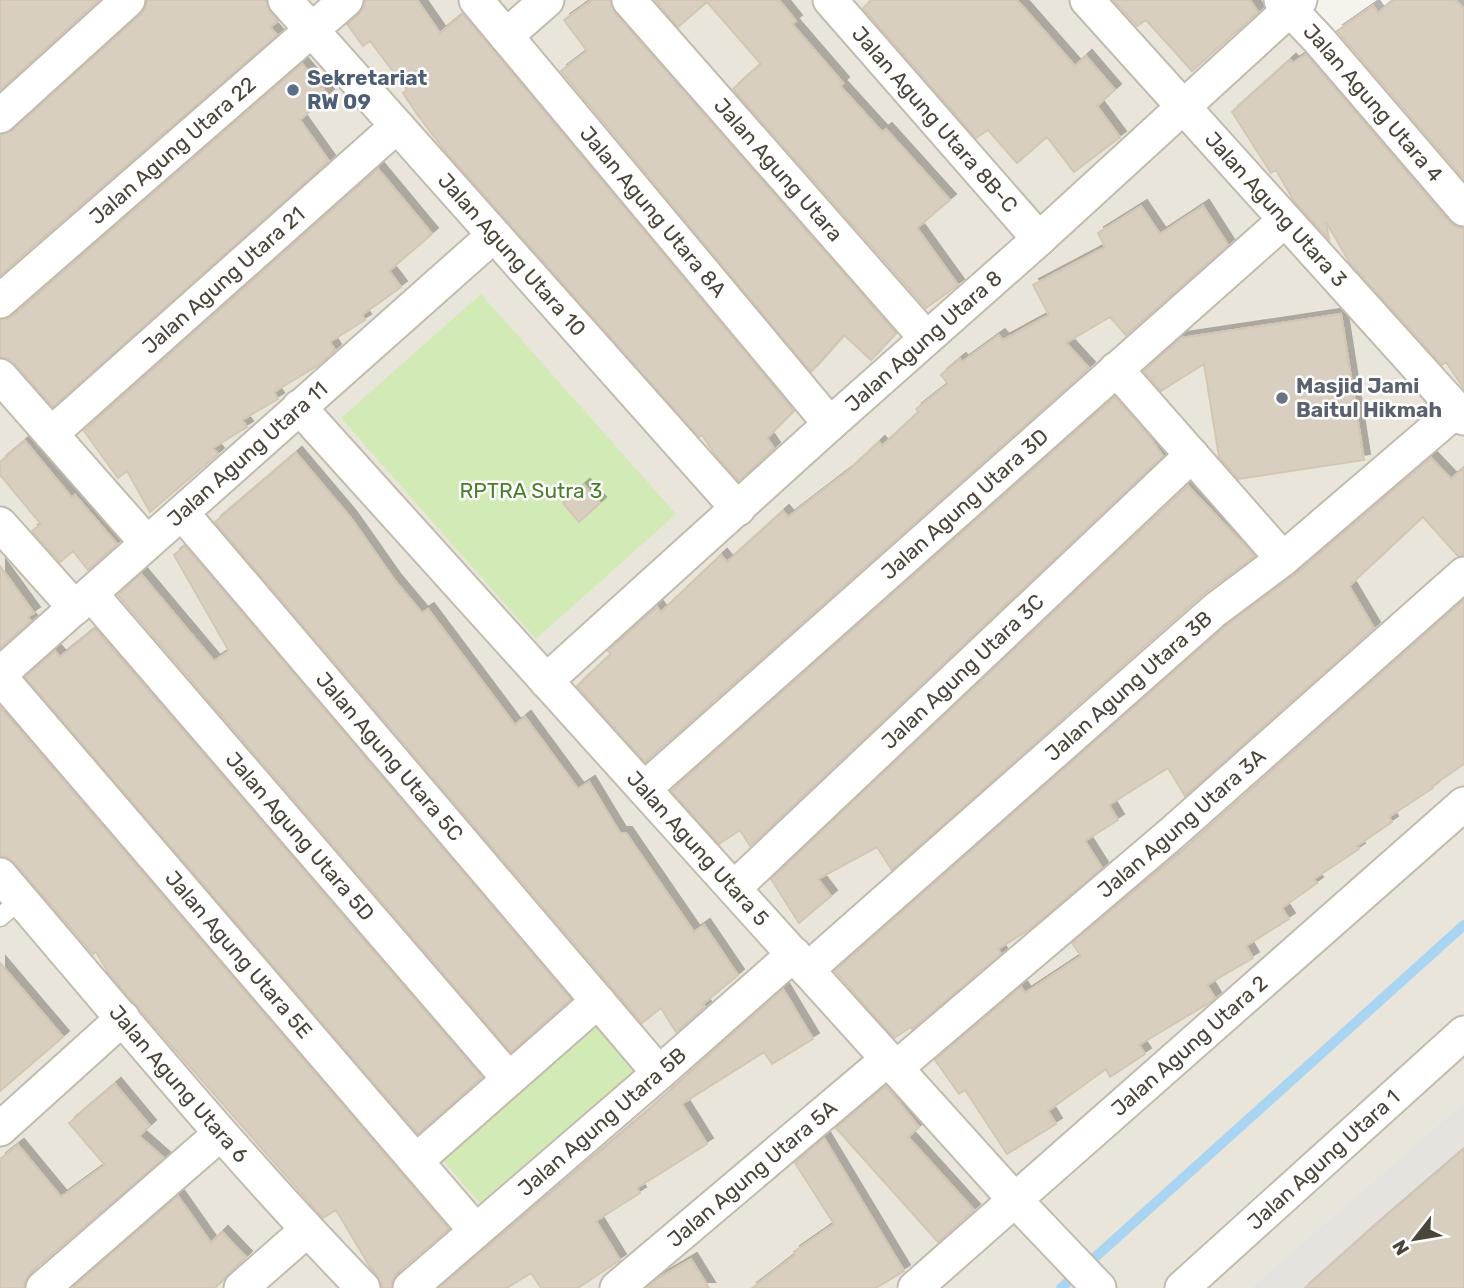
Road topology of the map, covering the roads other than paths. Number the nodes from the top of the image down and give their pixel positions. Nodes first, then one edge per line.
1 (128, 0) edge
2 (285, 0) edge
3 (346, 0) edge
4 (476, 0) edge
5 (547, 0) edge
6 (629, 0) edge
7 (830, 0) edge
8 (1087, 0) edge
9 (1290, 3) edge
10 (312, 30) junction
11 (506, 36) junction
12 (1182, 107) junction
13 (0, 116) edge
14 (397, 126) junction
15 (1464, 209) edge
16 (1285, 220) junction
17 (494, 234) junction
18 (1039, 239) junction
19 (0, 301) edge
20 (926, 338) junction
21 (1116, 369) junction
22 (0, 376) edge
23 (299, 407) junction
24 (1460, 414) edge
25 (830, 424) junction
26 (51, 434) junction
27 (1192, 455) junction
28 (738, 509) junction
29 (182, 513) junction
30 (0, 524) edge
31 (147, 543) junction
32 (1283, 559) junction
33 (1464, 574) edge
34 (83, 601) junction
35 (0, 676) edge
36 (546, 681) junction
37 (645, 789) junction
38 (1464, 804) edge
39 (734, 888) junction
40 (7, 897) edge
41 (800, 962) junction
42 (598, 1001) junction
43 (123, 1018) junction
44 (1464, 1033) edge
45 (892, 1063) junction
46 (659, 1073) junction
47 (509, 1079) junction
48 (0, 1129) edge
49 (220, 1134) junction
50 (416, 1161) junction
51 (1015, 1200) junction
52 (307, 1230) junction
53 (476, 1231) junction
54 (43, 1288) edge
55 (241, 1288) edge
56 (363, 1288) edge
57 (410, 1288) edge
58 (617, 1288) edge
59 (915, 1288) edge
60 (1099, 1288) edge
61 (1182, 1288) edge

1 - 13 street
2 - 10 street, Jalan Agung Utara 10
3 - 10 street, Jalan Agung Utara 22
4 - 11 street, Jalan Agung Utara 8A
5 - 11 street
6 - 20 street, Jalan Agung Utara
7 - 18 street, Jalan Agung Utara 8B-C
8 - 12 street, Jalan Agung Utara 3
9 - 12 street, Jalan Agung Utara 8
9 - 15 street, Jalan Agung Utara 4
10 - 14 street, Jalan Agung Utara 10
10 - 19 street, Jalan Agung Utara 22
11 - 25 street, Jalan Agung Utara 8A
12 - 16 street, Jalan Agung Utara 3
12 - 18 street, Jalan Agung Utara 8
14 - 17 street, Jalan Agung Utara 10
14 - 26 street, Jalan Agung Utara 21
16 - 21 street, Jalan Agung Utara 3D
16 - 24 street, Jalan Agung Utara 3
17 - 23 street, Jalan Agung Utara 11
17 - 28 street, Jalan Agung Utara 10
18 - 20 street, Jalan Agung Utara 8
20 - 25 street, Jalan Agung Utara 8
21 - 27 street
21 - 37 street, Jalan Agung Utara 3D
22 - 26 street
23 - 29 street, Jalan Agung Utara 11
23 - 36 street, Jalan Agung Utara 5
24 - 32 street, Jalan Agung Utara 3B
25 - 28 street, Jalan Agung Utara 8
26 - 31 street
27 - 32 street
27 - 39 street, Jalan Agung Utara 3C
28 - 36 street, Jalan Agung Utara 8
29 - 31 street, Jalan Agung Utara 11
29 - 42 street, Jalan Agung Utara 5C
30 - 34 street, Jalan Agung Utara 5D
31 - 34 street, Jalan Agung Utara 11
32 - 41 street, Jalan Agung Utara 3B
33 - 45 street, Jalan Agung Utara 3A
34 - 35 street, Jalan Agung Utara 11
34 - 47 street, Jalan Agung Utara 5D
35 - 50 street, Jalan Agung Utara 5E
36 - 37 street, Jalan Agung Utara 5
37 - 39 street, Jalan Agung Utara 5
38 - 51 street, Jalan Agung Utara 2
39 - 41 street, Jalan Agung Utara 5
40 - 43 street, Jalan Agung Utara 6
41 - 45 street, Jalan Agung Utara 5
41 - 46 street, Jalan Agung Utara 5B
42 - 46 street, Jalan Agung Utara 5C
42 - 47 street
43 - 48 street
43 - 49 street, Jalan Agung Utara 6
44 - 61 street, Jalan Agung Utara 1
45 - 51 street, Jalan Agung Utara 5
45 - 58 street, Jalan Agung Utara 5A
46 - 53 street, Jalan Agung Utara 5B
47 - 50 street
49 - 52 street, Jalan Agung Utara 6
49 - 54 street
50 - 53 street, Jalan Agung Utara 5E
51 - 59 street, Jalan Agung Utara 2
51 - 60 street, Jalan Agung Utara 5
52 - 55 street
52 - 56 street, Jalan Agung Utara 6
53 - 57 street, Jalan Agung Utara 5B

